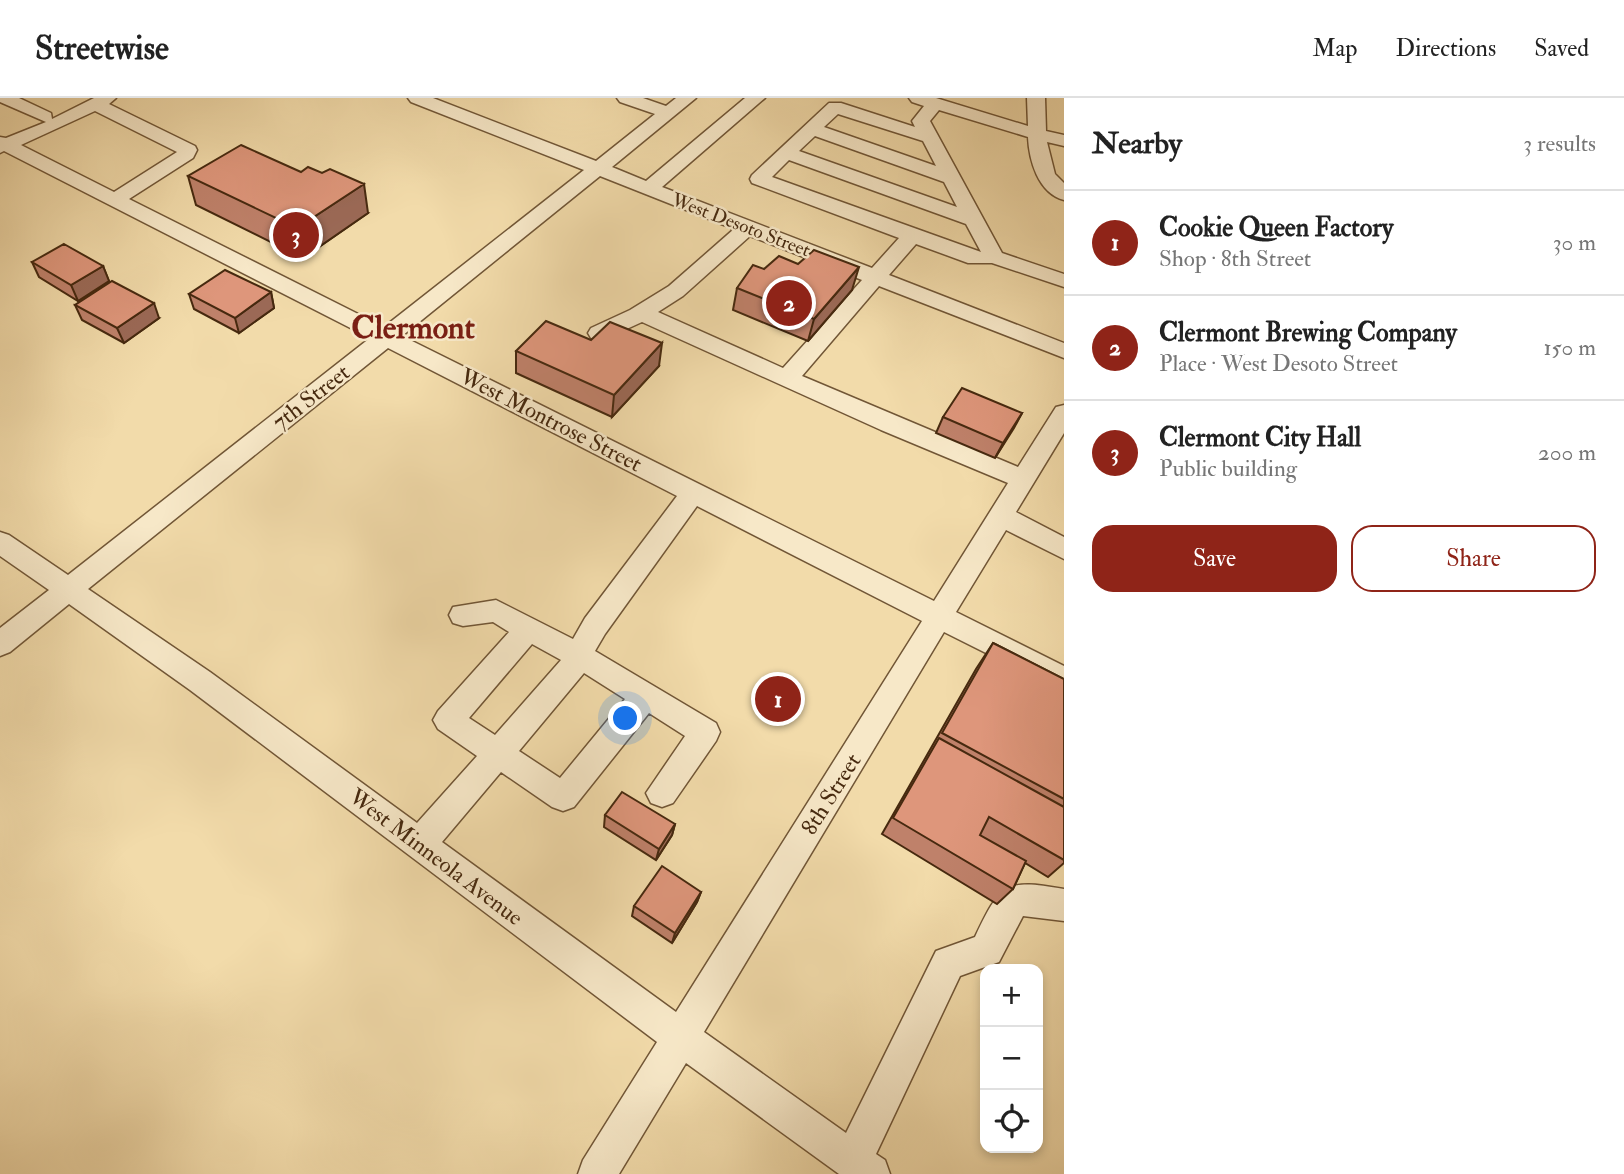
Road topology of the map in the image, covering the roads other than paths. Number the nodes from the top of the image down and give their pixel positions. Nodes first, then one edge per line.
1 (5, 98) edge
2 (417, 98) edge
3 (626, 98) edge
4 (687, 98) edge
5 (756, 98) edge
6 (1036, 98) edge
7 (96, 100) edge
8 (927, 101) edge
9 (668, 113) junction
10 (45, 117) junction
11 (812, 129) junction
12 (1037, 135) junction
13 (928, 137) junction
14 (1064, 141) edge
15 (2, 144) edge
16 (786, 153) junction
17 (598, 169) junction
18 (952, 178) junction
19 (648, 188) junction
20 (1064, 194) edge
21 (114, 200) junction
22 (975, 220) junction
23 (748, 227) junction
24 (912, 236) junction
25 (994, 257) junction
26 (877, 277) junction
27 (1064, 281) edge
28 (641, 313) junction
29 (599, 333) edge
30 (387, 336) junction
31 (1064, 351) edge
32 (787, 378) junction
33 (1064, 413) edge
34 (1024, 480) junction
35 (694, 492) junction
36 (1001, 516) junction
37 (0, 542) edge
38 (1064, 549) edge
39 (68, 590) junction
40 (463, 615) dead end
41 (940, 618) junction
42 (528, 630) junction
43 (0, 644) edge
44 (579, 656) junction
45 (1064, 680) edge
46 (645, 696) junction
47 (498, 753) junction
48 (662, 793) dead end
49 (420, 844) junction
50 (1064, 905) edge
51 (680, 1037) junction
52 (862, 1167) edge
53 (597, 1174) edge

1 - 10 street
2 - 17 street, West Desoto Street
3 - 9 street
4 - 9 street, 7th Street
5 - 19 street
6 - 12 street
7 - 10 street
7 - 15 street
7 - 21 street
8 - 12 street
8 - 13 street
9 - 17 street, 7th Street
10 - 15 street
11 - 13 street
11 - 16 street
11 - 18 street
12 - 14 street
12 - 20 street
13 - 18 street
15 - 21 street, West Montrose Street
16 - 22 street
16 - 24 street
17 - 19 street, West Desoto Street
17 - 30 street, 7th Street
18 - 22 street
19 - 23 street, West Desoto Street
21 - 30 street, West Montrose Street
22 - 25 street
23 - 26 street, West Desoto Street
23 - 28 street
24 - 25 street
24 - 26 street
25 - 27 street
26 - 31 street, West Desoto Street
26 - 32 street
28 - 29 street
28 - 32 street
30 - 35 street, West Montrose Street
30 - 39 street, 7th Street
32 - 34 street
33 - 34 street, 8th Street
34 - 36 street, 8th Street
35 - 41 street, West Montrose Street
35 - 44 street
36 - 38 street
36 - 41 street, 8th Street
37 - 39 street, West Minneola Avenue
39 - 43 street, 7th Street
39 - 49 street, West Minneola Avenue
40 - 42 street
41 - 45 street, West Montrose Street
41 - 51 street, 8th Street
42 - 44 street
42 - 47 street
44 - 46 street
44 - 47 street
46 - 47 street
46 - 48 street
47 - 49 street
49 - 51 street, West Minneola Avenue
50 - 52 street
51 - 52 street, West Minneola Avenue
51 - 53 street, 8th Street

